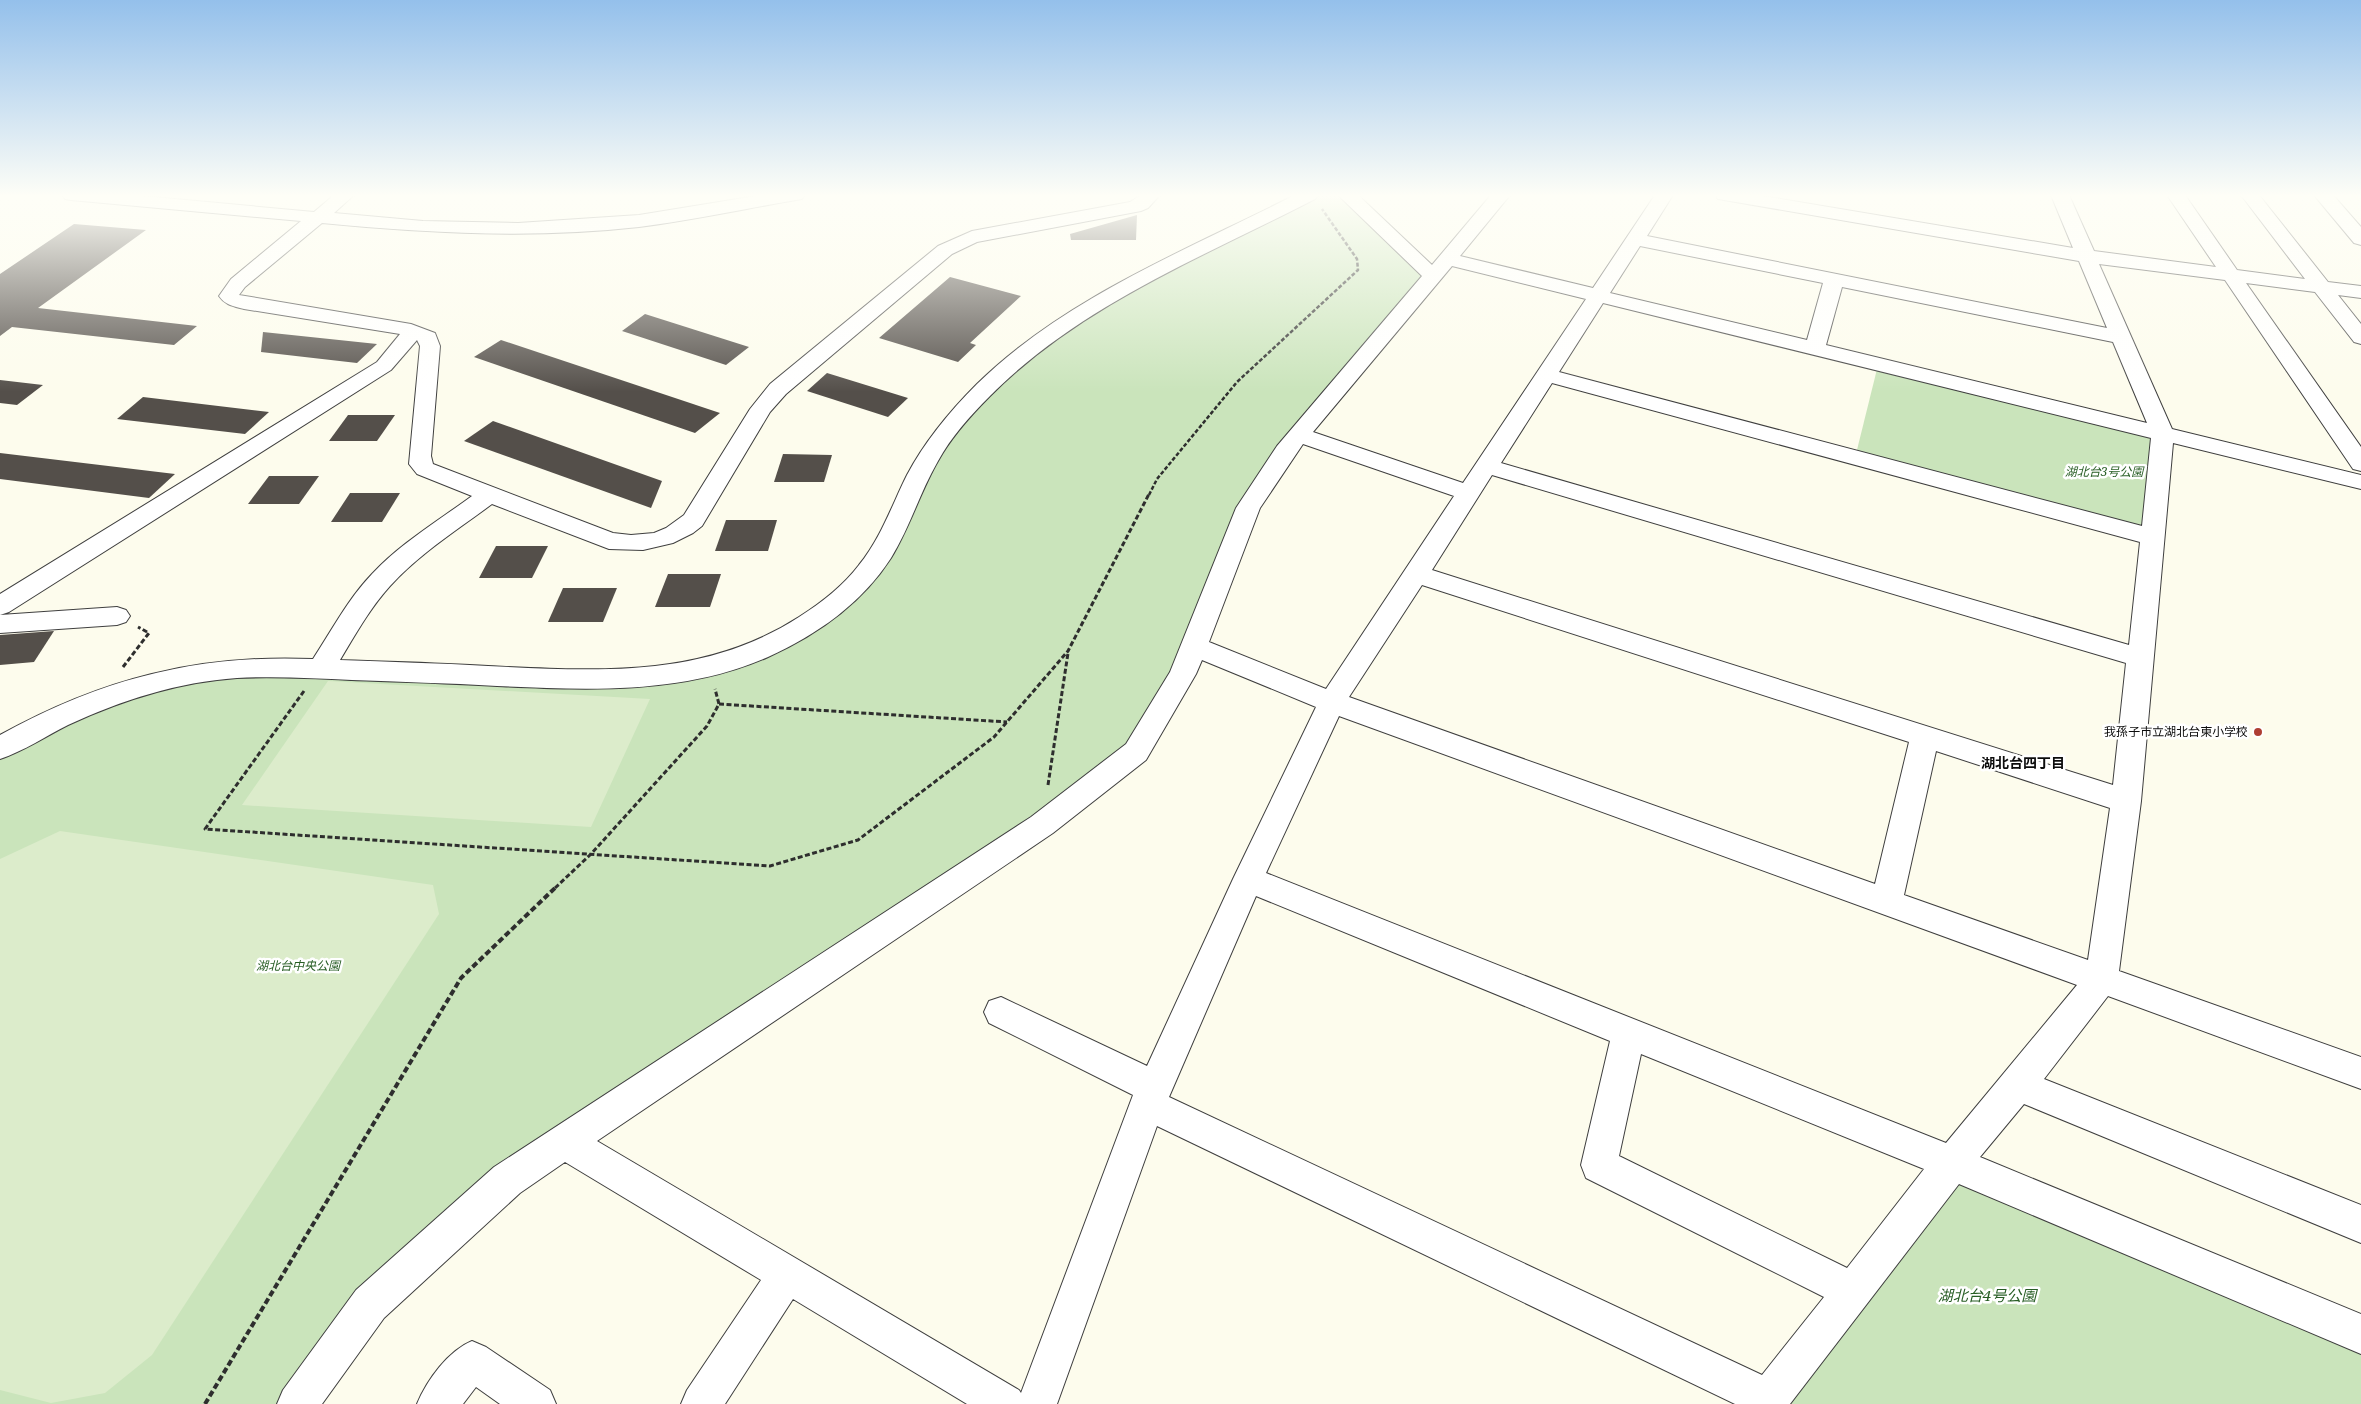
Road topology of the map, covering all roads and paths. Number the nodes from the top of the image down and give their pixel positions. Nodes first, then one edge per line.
1 (265, 261) edge
2 (932, 261) edge
3 (1184, 261) edge
4 (1357, 261) edge
5 (1431, 261) edge
6 (1447, 261) edge
7 (1620, 261) edge
8 (1744, 261) edge
9 (2087, 261) edge
10 (2120, 261) edge
11 (2222, 261) edge
12 (2301, 261) edge
13 (1441, 268) junction
14 (2232, 275) junction
15 (1834, 279) junction
16 (2321, 287) junction
17 (2361, 292) edge
18 (1597, 296) junction
19 (414, 331) junction
20 (2121, 336) junction
21 (2361, 338) edge
22 (1815, 349) junction
23 (428, 363) junction
24 (384, 366) junction
25 (1545, 376) junction
26 (2163, 434) junction
27 (1298, 435) junction
28 (2361, 464) edge
29 (1486, 466) junction
30 (2361, 482) edge
31 (1469, 493) junction
32 (489, 494) junction
33 (2152, 537) junction
34 (1417, 574) junction
35 (0, 606) edge
36 (118, 616) dead end
37 (0, 624) edge
38 (1194, 646) junction
39 (1068, 651) junction
40 (2141, 658) junction
41 (709, 667) junction
42 (320, 669) junction
43 (1332, 702) junction
44 (719, 704) junction
45 (1007, 722) junction
46 (1925, 735) junction
47 (0, 748) edge
48 (2126, 801) junction
49 (1042, 825) junction
50 (591, 854) junction
51 (1248, 879) junction
52 (1887, 901) junction
53 (2101, 980) junction
54 (1001, 1012) dead end
55 (1628, 1032) junction
56 (2361, 1074) edge
57 (2018, 1085) junction
58 (1151, 1096) junction
59 (565, 1142) junction
60 (1952, 1163) junction
61 (2361, 1224) edge
62 (787, 1274) junction
63 (1853, 1291) junction
64 (2361, 1334) edge
65 (1767, 1402) edge
66 (205, 1404) edge
67 (297, 1404) edge
68 (437, 1404) edge
69 (536, 1404) edge
70 (701, 1404) edge
71 (1005, 1404) edge
72 (1037, 1404) edge

1 - 19 street
2 - 32 street
3 - 41 street
4 - 39 path
5 - 13 street
6 - 13 street
7 - 18 street
8 - 15 street
9 - 20 street
10 - 14 street
11 - 14 street
12 - 16 street
13 - 18 street
13 - 27 street
14 - 16 street
14 - 28 street
15 - 20 street
15 - 22 street
16 - 17 street
16 - 21 street
18 - 22 street
18 - 25 street
19 - 23 street
19 - 24 street
20 - 26 street
22 - 26 street
23 - 24 street
23 - 32 street
24 - 35 street
25 - 29 street
25 - 33 street
26 - 30 street
26 - 33 street
27 - 31 street
27 - 38 street
29 - 31 street
29 - 40 street
31 - 34 street
32 - 42 street
33 - 40 street
34 - 43 street
34 - 46 street
36 - 37 street
38 - 43 street
38 - 49 street
39 - 45 path
39 - 49 path
40 - 48 street
41 - 42 street
41 - 44 path
42 - 47 street
42 - 50 path
43 - 51 street
43 - 52 street
44 - 45 path
44 - 50 path
45 - 50 path
46 - 48 street
46 - 52 street
48 - 53 street
49 - 59 street
50 - 66 path
51 - 55 street
51 - 58 street
52 - 53 street
53 - 56 street
53 - 57 street
54 - 58 street
55 - 60 street
55 - 63 street
57 - 60 street
57 - 61 street
58 - 65 street
58 - 72 street
59 - 62 street
59 - 67 street
60 - 63 street
60 - 64 street
62 - 70 street
62 - 71 street
63 - 65 street
68 - 69 street

